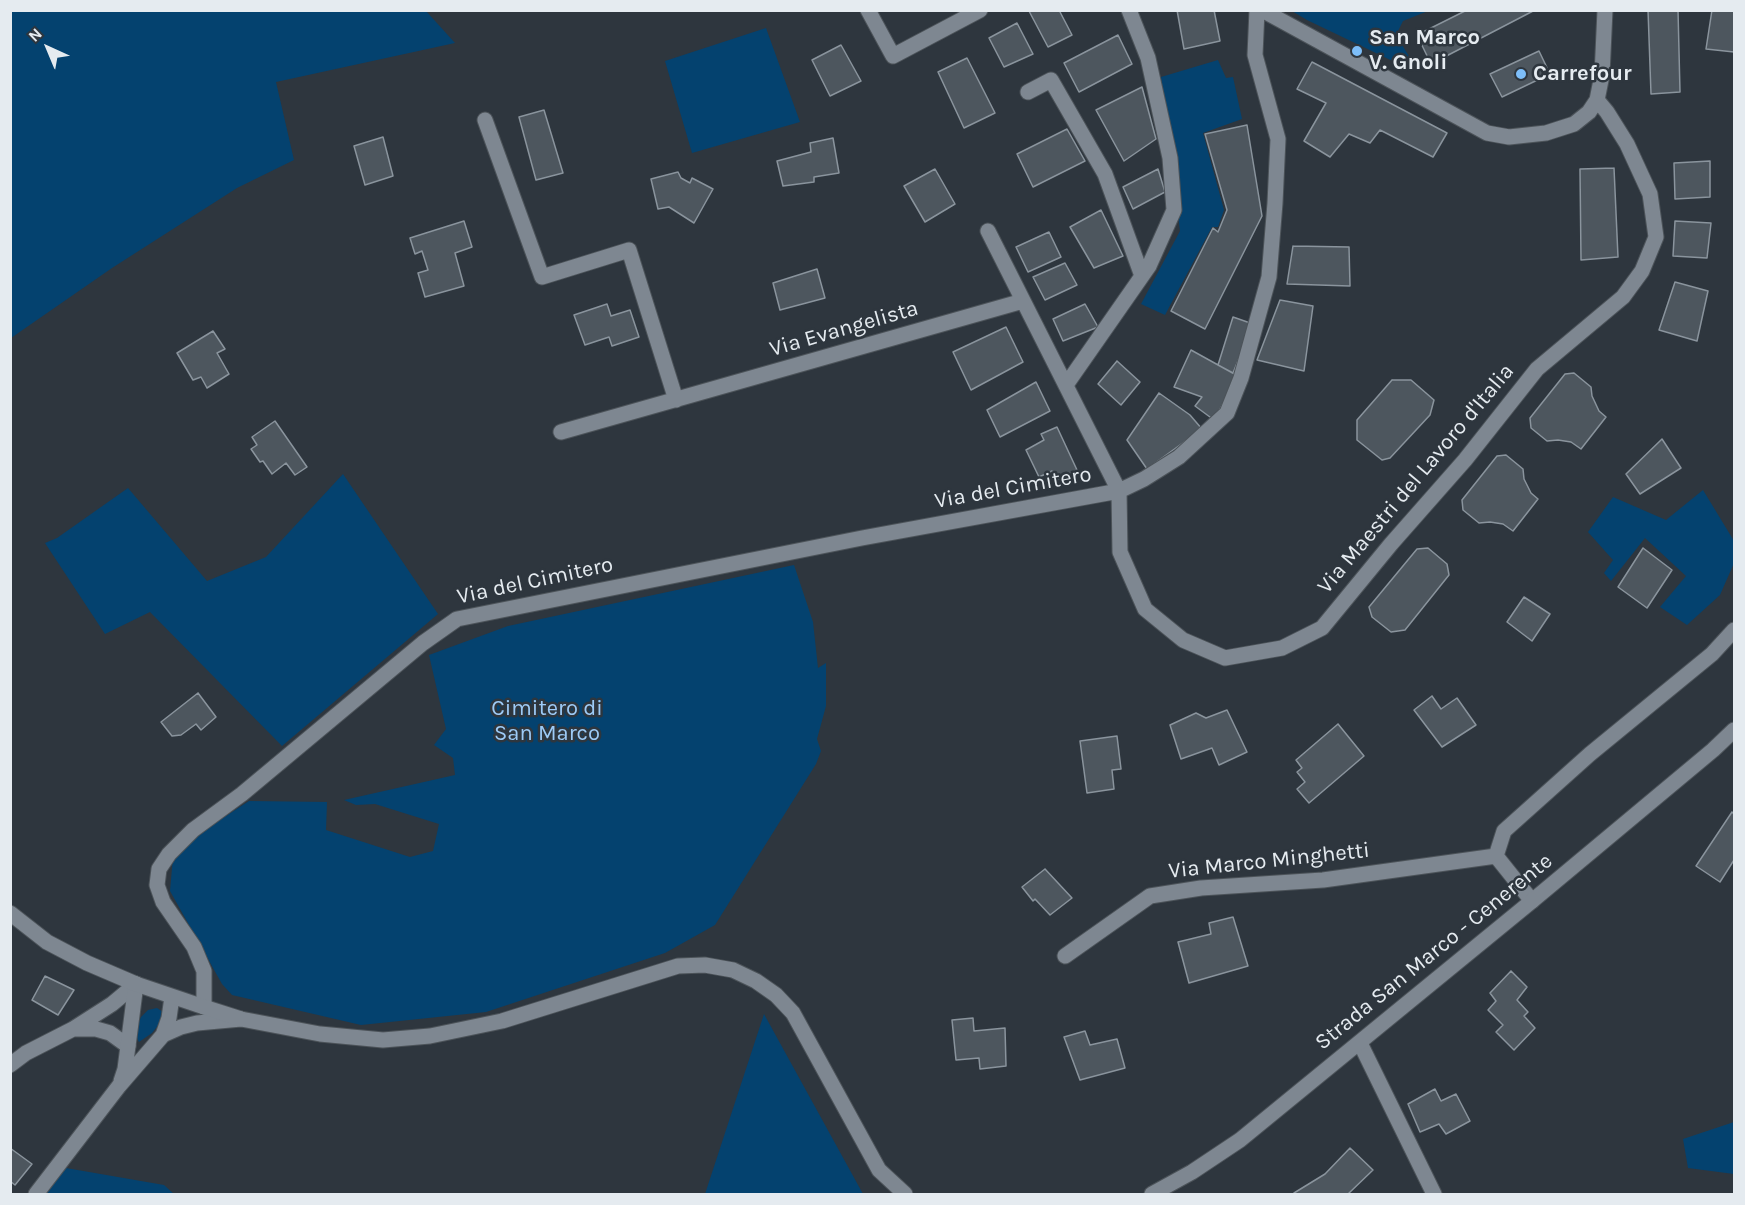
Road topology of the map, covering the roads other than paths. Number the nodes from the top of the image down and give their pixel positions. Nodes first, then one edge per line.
1 (868, 10) edge
2 (980, 10) edge
3 (1129, 10) edge
4 (1257, 10) edge
5 (1262, 10) edge
6 (1605, 10) edge
7 (1028, 92) dead end
8 (1597, 100) junction
9 (485, 120) dead end
10 (988, 231) dead end
11 (1142, 276) junction
12 (1023, 302) junction
13 (1066, 385) junction
14 (676, 400) junction
15 (561, 432) dead end
16 (1119, 491) junction
17 (1734, 630) edge
18 (1734, 730) edge
19 (1496, 856) junction
20 (1532, 901) junction
21 (10, 913) edge
22 (1065, 956) dead end
23 (136, 984) junction
24 (172, 997) junction
25 (204, 1007) junction
26 (241, 1018) junction
27 (73, 1029) junction
28 (159, 1040) junction
29 (1360, 1043) junction
30 (128, 1046) junction
31 (10, 1065) edge
32 (119, 1086) junction
33 (36, 1194) edge
34 (905, 1194) edge
35 (1152, 1194) edge
36 (1434, 1194) edge

1 - 2 street
3 - 11 street
4 - 16 street, Via del Cimitero
5 - 8 street
6 - 8 street
7 - 11 street
8 - 16 street, Via Maestri del Lavoro d'Italia
9 - 14 street
10 - 12 street
11 - 13 street
12 - 13 street
12 - 14 street, Via Evangelista
13 - 16 street
14 - 15 street, Via Evangelista
16 - 25 street, Via del Cimitero
17 - 19 street
18 - 20 street, Strada San Marco - Cenerente
19 - 20 street
19 - 22 street, Via Marco Minghetti
20 - 29 street, Strada San Marco - Cenerente
21 - 23 street
23 - 24 street
23 - 27 street
23 - 30 street
24 - 25 street
24 - 28 street
25 - 26 street
26 - 28 street
26 - 34 street
27 - 30 street
27 - 31 street
28 - 30 street
28 - 32 street
29 - 35 street, Strada San Marco - Cenerente
29 - 36 street
30 - 32 street
32 - 33 street

